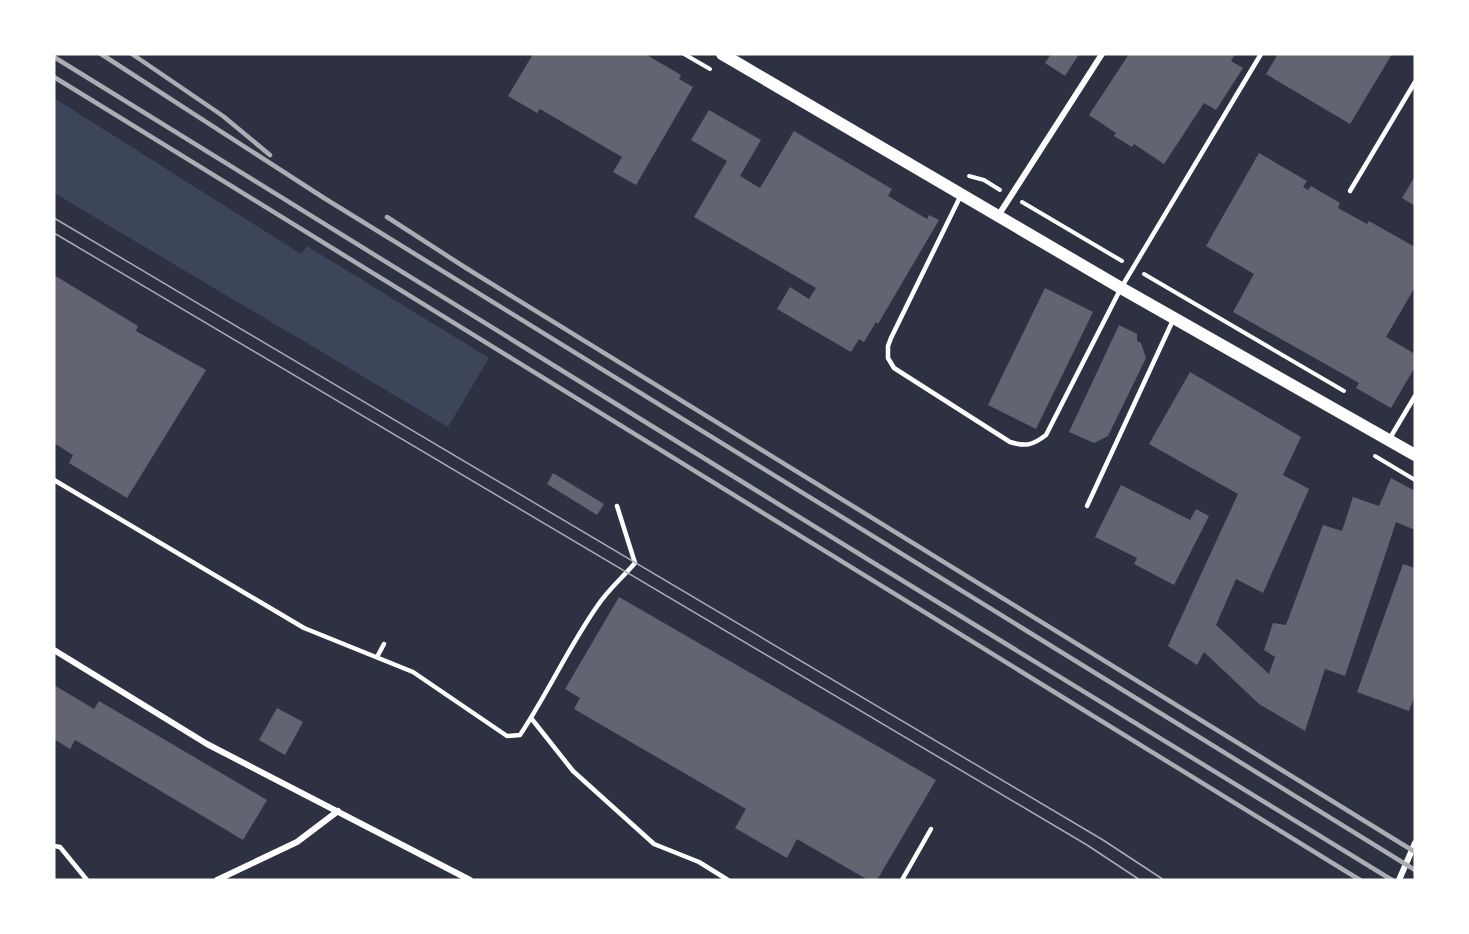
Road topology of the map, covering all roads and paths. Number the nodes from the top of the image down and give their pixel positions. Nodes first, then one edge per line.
1 (722, 54) edge
2 (1102, 54) edge
3 (1261, 54) edge
4 (1415, 81) edge
5 (1350, 191) dead end
6 (961, 194) junction
7 (1012, 196) junction
8 (998, 216) junction
9 (1134, 268) junction
10 (1122, 288) junction
11 (1174, 318) junction
12 (1351, 395) dead end
13 (1415, 396) edge
14 (1389, 441) junction
15 (1415, 455) edge
16 (54, 480) edge
17 (617, 506) dead end
18 (1087, 506) dead end
19 (384, 644) dead end
20 (54, 650) edge
21 (377, 657) junction
22 (531, 718) junction
23 (338, 811) junction
24 (931, 829) dead end
25 (1415, 843) edge
26 (54, 846) edge
27 (87, 880) edge
28 (217, 880) edge
29 (470, 880) edge
30 (728, 880) edge
31 (902, 880) edge
32 (1398, 880) edge

1 - 6 main road
2 - 7 street
3 - 9 lane
4 - 5 lane
6 - 8 main road
6 - 10 lane
7 - 8 street
7 - 9 path
8 - 10 main road
9 - 10 lane
9 - 12 path
10 - 11 main road
11 - 14 main road
11 - 18 lane
13 - 14 lane
14 - 15 main road
16 - 21 lane
17 - 22 lane
19 - 21 lane
20 - 23 street
21 - 22 lane
22 - 30 lane
23 - 28 street
23 - 29 street
24 - 31 lane
25 - 32 street
26 - 27 lane

